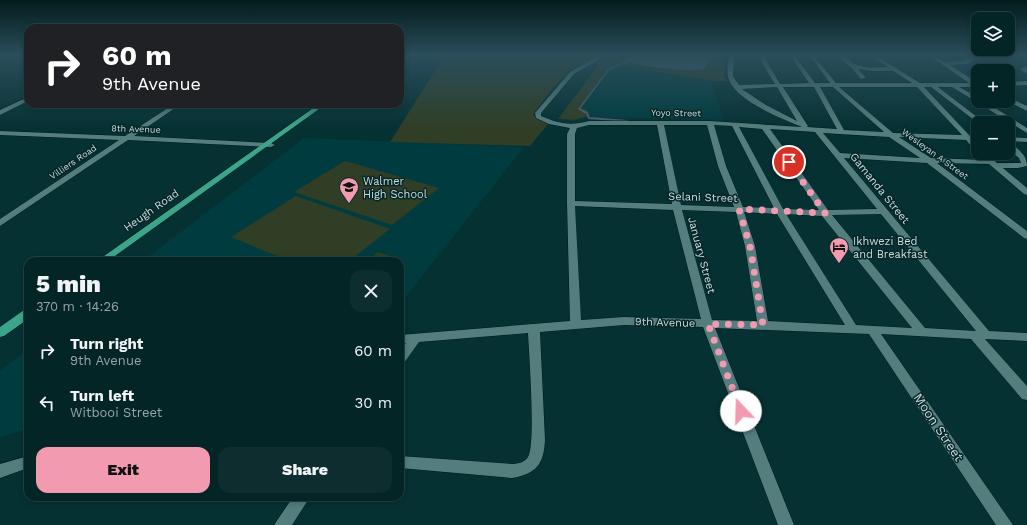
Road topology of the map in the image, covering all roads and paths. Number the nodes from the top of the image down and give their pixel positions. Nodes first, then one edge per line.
1 (566, 80) edge
2 (732, 80) edge
3 (775, 80) edge
4 (810, 80) edge
5 (829, 80) edge
6 (910, 80) edge
7 (1027, 83) edge
8 (1015, 84) edge
9 (779, 86) junction
10 (815, 86) junction
11 (834, 86) junction
12 (920, 86) junction
13 (933, 86) junction
14 (953, 86) junction
15 (971, 86) edge
16 (738, 87) junction
17 (971, 96) edge
18 (1015, 100) edge
19 (24, 101) edge
20 (1027, 101) edge
21 (1015, 102) edge
22 (172, 108) edge
23 (318, 108) edge
24 (323, 108) edge
25 (991, 108) edge
26 (1027, 109) edge
27 (0, 112) edge
28 (973, 116) edge
29 (660, 123) junction
30 (710, 123) junction
31 (734, 124) junction
32 (803, 125) junction
33 (764, 126) junction
34 (574, 127) junction
35 (813, 129) junction
36 (840, 131) junction
37 (1027, 131) edge
38 (0, 133) edge
39 (891, 135) junction
40 (127, 138) junction
41 (967, 138) junction
42 (971, 138) edge
43 (1015, 139) edge
44 (1027, 140) edge
45 (971, 142) edge
46 (268, 145) junction
47 (1015, 151) edge
48 (837, 155) junction
49 (988, 160) edge
50 (930, 161) junction
51 (992, 164) junction
52 (1017, 184) junction
53 (1027, 184) edge
54 (1027, 192) edge
55 (571, 203) junction
56 (677, 208) junction
57 (739, 209) junction
58 (883, 211) junction
59 (780, 212) junction
60 (825, 213) junction
61 (0, 222) edge
62 (1027, 236) edge
63 (108, 257) edge
64 (24, 316) edge
65 (708, 324) junction
66 (576, 325) junction
67 (763, 325) junction
68 (534, 329) junction
69 (853, 329) junction
70 (872, 330) junction
71 (921, 332) junction
72 (0, 333) edge
73 (980, 335) junction
74 (1027, 337) edge
75 (415, 338) junction
76 (404, 339) edge
77 (404, 354) edge
78 (1027, 395) edge
79 (24, 461) edge
80 (24, 462) edge
81 (404, 463) edge
82 (0, 464) edge
83 (0, 471) edge
84 (299, 501) edge
85 (282, 525) edge
86 (786, 525) edge
87 (1006, 525) edge

1 - 34 street
2 - 16 street
3 - 9 street
4 - 10 street
5 - 11 street, Wesleyan A Street
6 - 12 street
7 - 8 street
9 - 10 street
9 - 16 street
9 - 32 street
10 - 11 street
10 - 36 street
11 - 12 street
11 - 39 street, Wesleyan A Street
12 - 13 street
12 - 41 street
13 - 14 street
13 - 28 street
14 - 15 street
14 - 17 street
16 - 32 street
18 - 20 street
19 - 27 street
21 - 26 street
22 - 40 street, Villiers Road
23 - 46 main road, Heugh Road
24 - 46 main road, Heugh Road
25 - 37 street
29 - 30 street, Yoyo Street
29 - 34 street, Yoyo Street
29 - 56 street, January Street
30 - 31 street, Yoyo Street
30 - 57 street
31 - 33 street, Yoyo Street
31 - 59 street
32 - 35 street
33 - 35 street, Yoyo Street
33 - 60 street
34 - 55 street
35 - 36 street, Yoyo Street
35 - 48 street, Gamanda Street
36 - 39 street, Yoyo Street
38 - 40 street, 8th Avenue
39 - 41 street, Yoyo Street
39 - 50 street, Wesleyan A Street
40 - 46 street, 8th Avenue
40 - 61 street, Villiers Road
41 - 42 street, Yoyo Street
41 - 45 street
43 - 44 street
46 - 63 main road, Heugh Road
47 - 51 street
48 - 50 street
48 - 58 street, Gamanda Street
49 - 51 street
50 - 51 street
50 - 62 street, Wesleyan A Street
51 - 52 street
52 - 53 street
52 - 54 street
55 - 56 street, Selani Street
55 - 66 street
56 - 57 street, Selani Street
56 - 65 street, January Street
57 - 59 street, Selani Street
57 - 67 street
58 - 60 street, Selani Street
58 - 73 street, Gamanda Street
59 - 60 street, Selani Street
59 - 69 street
60 - 71 street
64 - 72 main road
65 - 66 street, 9th Avenue
65 - 67 street, 9th Avenue
65 - 86 street, January Street
66 - 68 street, 9th Avenue
67 - 69 street, 9th Avenue
68 - 75 street, 9th Avenue
68 - 81 street
69 - 70 street, 9th Avenue
70 - 71 street, 9th Avenue
70 - 87 street, Moon Street
71 - 73 street, 9th Avenue
73 - 74 street, 9th Avenue
73 - 78 street, Gamanda Street
75 - 76 street, 9th Avenue
75 - 77 street
79 - 82 street
80 - 83 street
84 - 85 street

